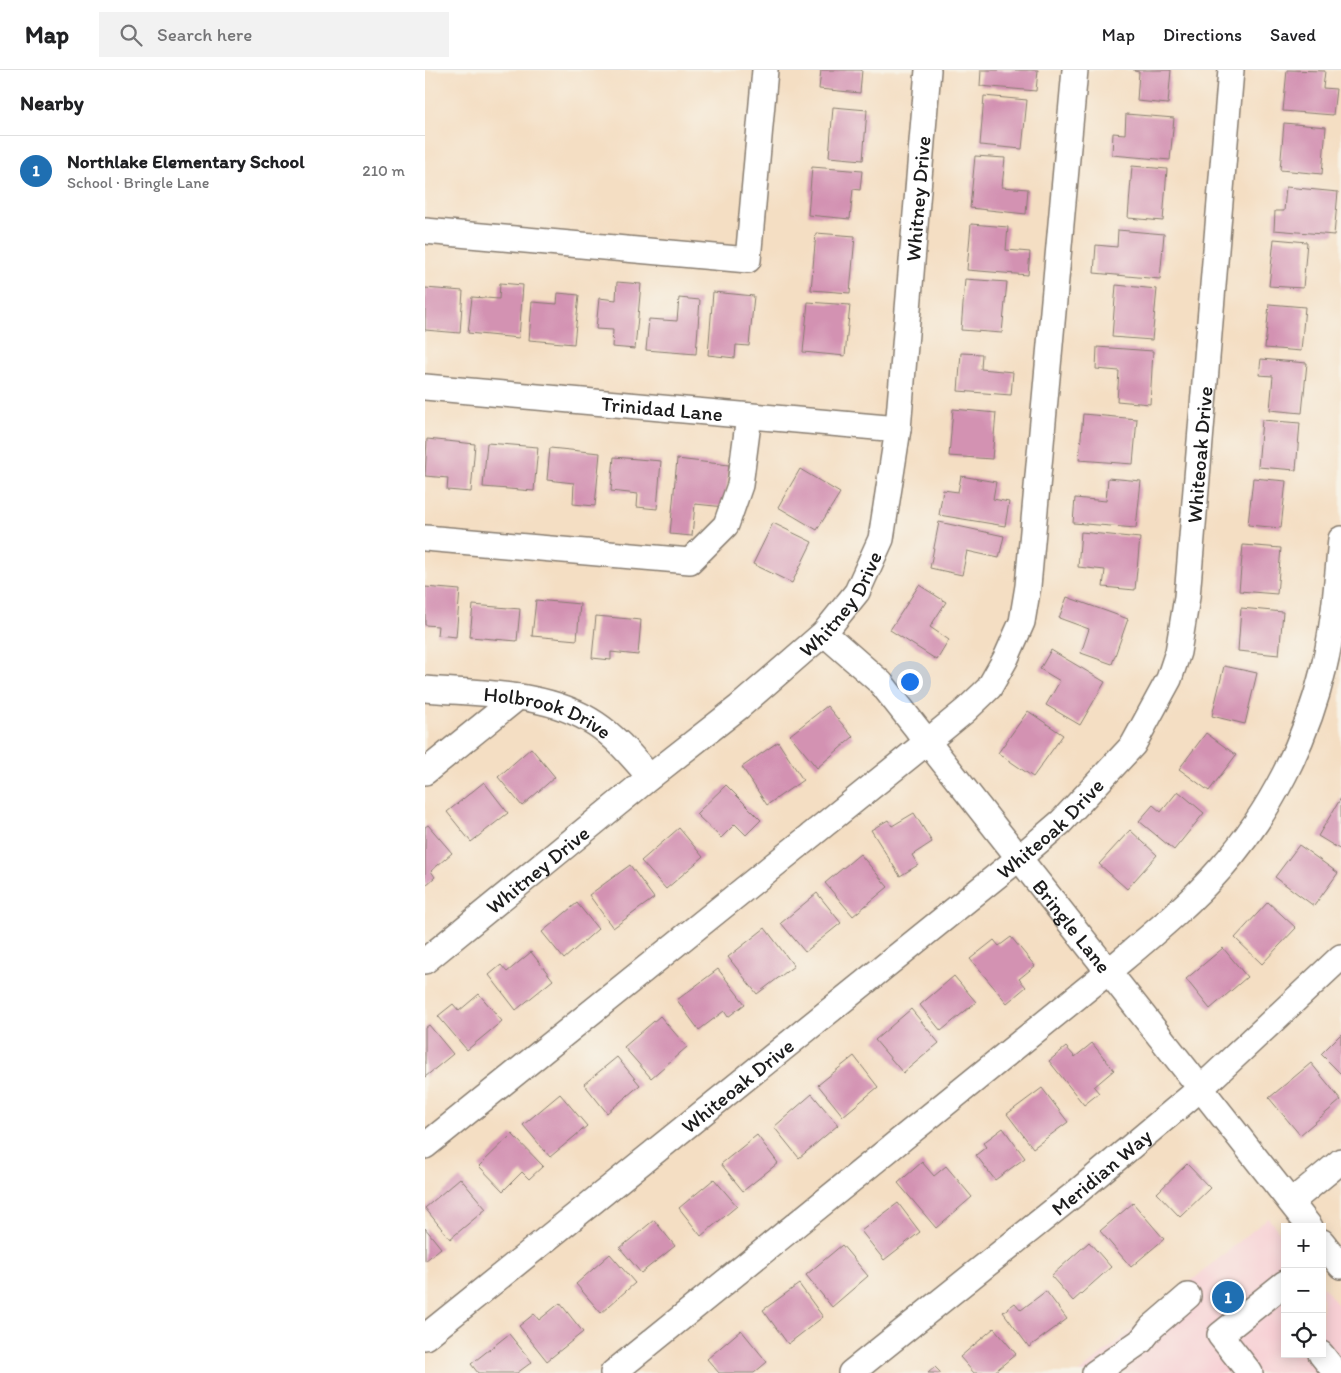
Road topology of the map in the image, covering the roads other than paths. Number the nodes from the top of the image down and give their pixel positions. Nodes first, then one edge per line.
1 (765, 70) edge
2 (927, 70) edge
3 (1075, 70) edge
4 (1231, 70) edge
5 (425, 231) edge
6 (425, 387) edge
7 (749, 416) junction
8 (898, 429) junction
9 (425, 538) edge
10 (1341, 539) edge
11 (824, 633) junction
12 (425, 689) edge
13 (518, 698) junction
14 (927, 742) junction
15 (425, 772) edge
16 (650, 777) junction
17 (1019, 858) junction
18 (1341, 957) edge
19 (425, 961) edge
20 (1109, 971) junction
21 (1201, 1088) junction
22 (425, 1146) edge
23 (1341, 1162) edge
24 (1291, 1202) junction
25 (1308, 1223) edge
26 (1280, 1295) edge
27 (1188, 1296) dead end
28 (425, 1337) edge
29 (1324, 1358) edge
30 (613, 1373) edge
31 (851, 1373) edge
32 (1095, 1373) edge
33 (1250, 1373) edge
34 (1336, 1373) edge

1 - 5 street
2 - 8 street, Whitney Drive
3 - 14 street
4 - 17 street, Whiteoak Drive
6 - 7 street, Trinidad Lane
7 - 8 street, Trinidad Lane
7 - 9 street
8 - 11 street, Whitney Drive
10 - 20 street
11 - 14 street, Bringle Lane
11 - 16 street, Whitney Drive
12 - 13 street, Holbrook Drive
13 - 15 street
13 - 16 street, Holbrook Drive
14 - 17 street, Bringle Lane
14 - 22 street
16 - 19 street, Whitney Drive
17 - 20 street, Bringle Lane
17 - 28 street, Whiteoak Drive
18 - 21 street, Meridian Way
20 - 21 street, Bringle Lane
20 - 30 street
21 - 24 street, Bringle Lane
21 - 31 street, Meridian Way
23 - 24 street
24 - 25 street, Bringle Lane
26 - 33 street
27 - 32 street
29 - 34 street

